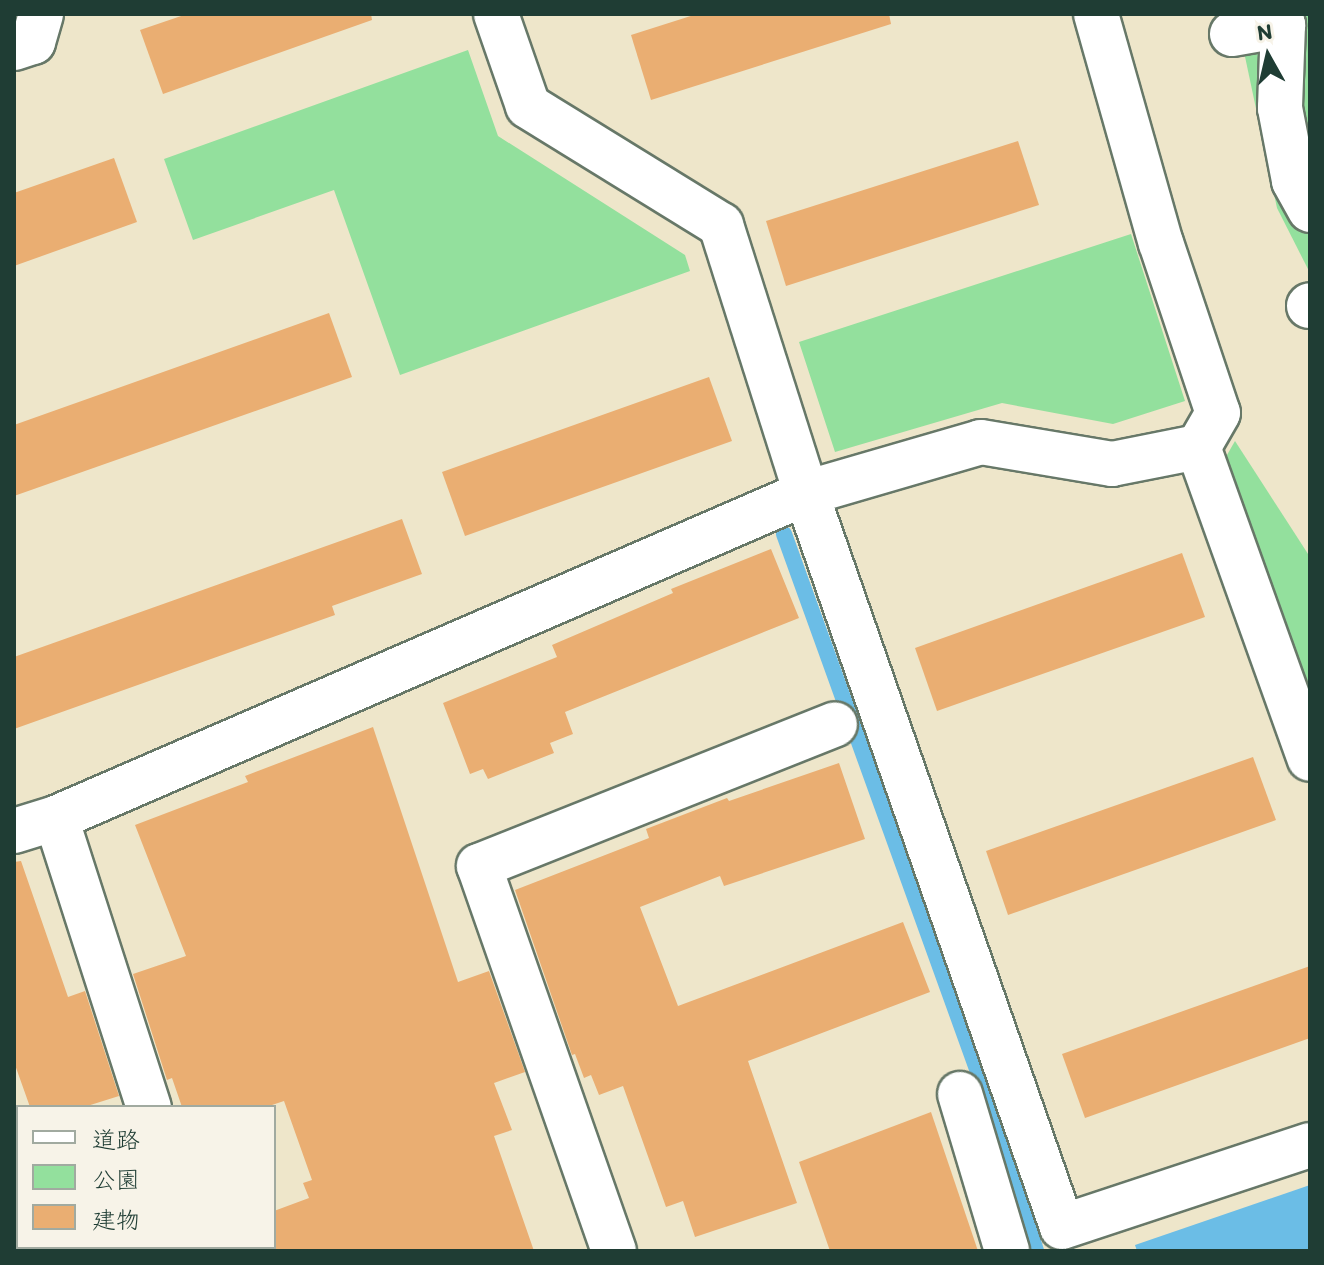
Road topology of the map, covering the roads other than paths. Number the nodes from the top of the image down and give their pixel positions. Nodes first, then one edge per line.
1 (41, 14) edge
2 (1096, 14) edge
3 (504, 16) edge
4 (1282, 19) edge
5 (1232, 34) dead end
6 (14, 48) edge
7 (1310, 210) edge
8 (1198, 447) junction
9 (806, 493) junction
10 (835, 724) dead end
11 (1310, 759) edge
12 (56, 818) junction
13 (14, 831) edge
14 (960, 1094) dead end
15 (148, 1105) edge
16 (1310, 1145) edge
17 (614, 1251) edge
18 (1007, 1251) edge

1 - 6 street
2 - 8 street
3 - 9 street
4 - 5 street
4 - 7 street
8 - 9 street
8 - 11 street
9 - 12 street
9 - 16 street
10 - 17 street
12 - 13 street
12 - 15 street
14 - 18 street

